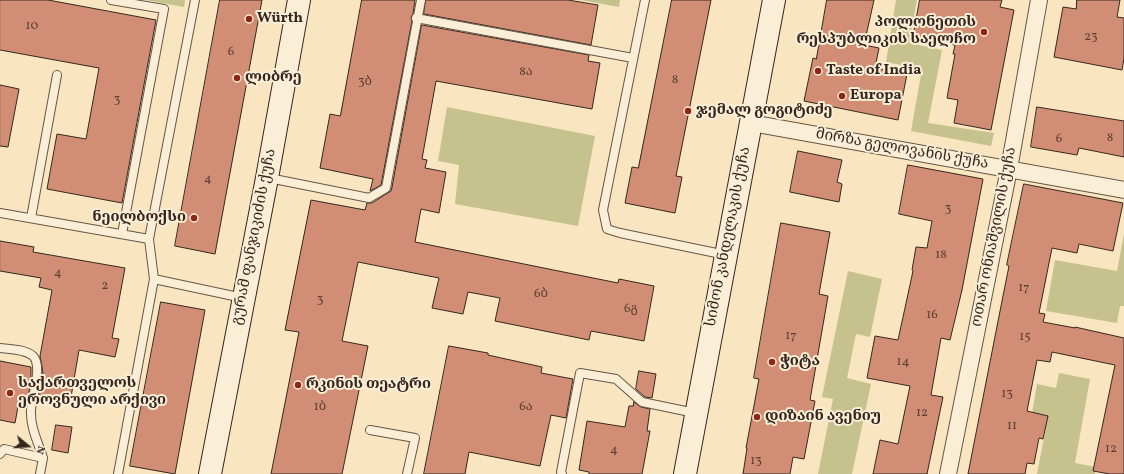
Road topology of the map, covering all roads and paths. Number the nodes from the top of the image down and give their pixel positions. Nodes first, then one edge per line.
1 (111, 0) edge
2 (195, 0) edge
3 (299, 0) edge
4 (421, 0) edge
5 (645, 0) edge
6 (774, 0) edge
7 (1039, 0) edge
8 (416, 18) junction
9 (633, 58) junction
10 (57, 75) dead end
11 (751, 123) junction
12 (1009, 169) junction
13 (266, 178) junction
14 (1124, 190) edge
15 (0, 213) edge
16 (31, 218) junction
17 (122, 234) junction
18 (149, 239) junction
19 (726, 255) junction
20 (154, 279) junction
21 (243, 298) junction
22 (0, 348) edge
23 (696, 413) junction
24 (370, 430) dead end
25 (0, 454) edge
26 (42, 458) junction
27 (40, 474) edge
28 (118, 474) edge
29 (210, 474) edge
30 (407, 474) edge
31 (562, 474) edge
32 (685, 474) edge
33 (948, 474) edge

1 - 17 lane
2 - 18 lane
3 - 13 main road, გურამ ფანჯიკიძის ქუჩა
4 - 8 lane
5 - 9 lane
6 - 11 main road, სიმონ კანდელაკის ქუჩა
7 - 12 street, ოთარ ონიაშვილის ქუჩა
8 - 9 lane
8 - 13 lane
9 - 19 lane
10 - 16 lane
11 - 12 street, მირზა გელოვანის ქუჩა
11 - 19 main road, სიმონ კანდელაკის ქუჩა
12 - 14 street, მირზა გელოვანის ქუჩა
12 - 33 street, ოთარ ონიაშვილის ქუჩა
13 - 21 main road, გურამ ფანჯიკიძის ქუჩა
15 - 16 lane
16 - 17 lane
17 - 18 lane
18 - 20 lane
19 - 23 main road, სიმონ კანდელაკის ქუჩა
20 - 21 lane
20 - 28 lane
21 - 29 main road, გურამ ფანჯიკიძის ქუჩა
22 - 26 lane
23 - 31 lane
23 - 32 main road, სიმონ კანდელაკის ქუჩა
24 - 30 lane
25 - 26 lane
26 - 27 lane

